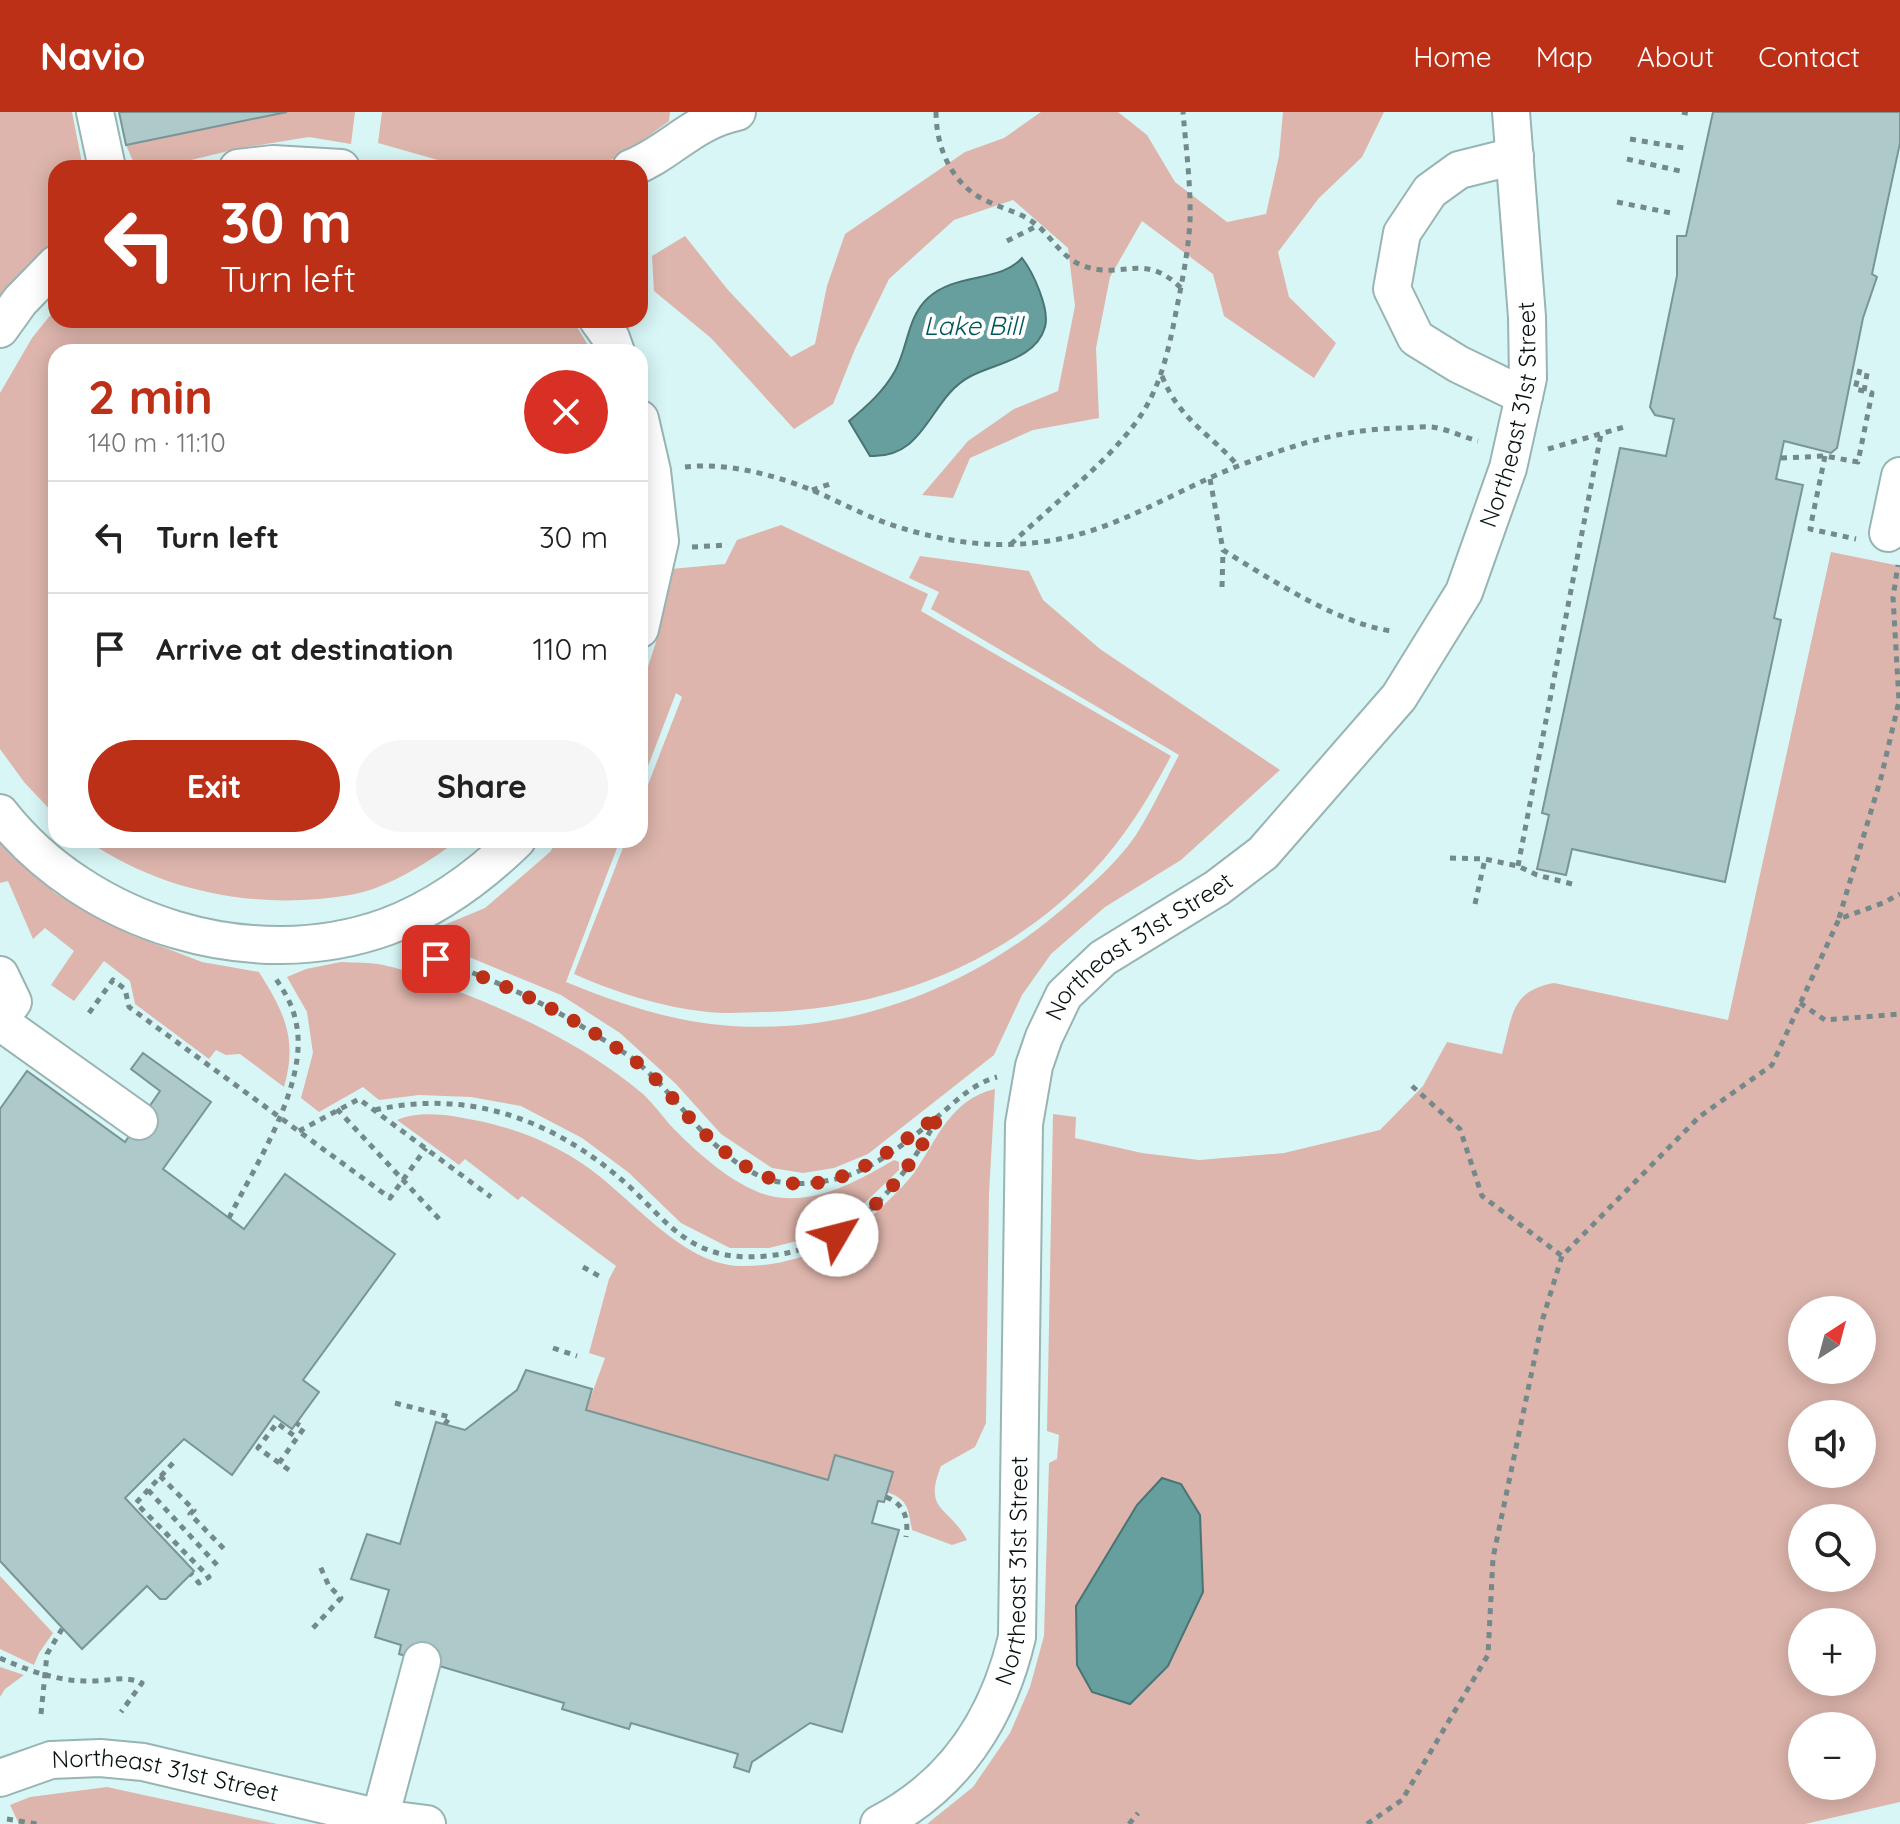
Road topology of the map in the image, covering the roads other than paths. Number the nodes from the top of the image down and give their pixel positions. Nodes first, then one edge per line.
1 (95, 112) edge
2 (737, 112) edge
3 (1511, 112) edge
4 (1515, 156) junction
5 (105, 160) edge
6 (648, 160) edge
7 (48, 272) edge
8 (0, 329) edge
9 (1524, 396) junction
10 (648, 454) edge
11 (1900, 476) edge
12 (1894, 546) edge
13 (648, 594) edge
14 (0, 813) edge
15 (508, 848) edge
16 (0, 975) edge
17 (0, 1020) edge
18 (139, 1121) dead end
19 (422, 1661) dead end
20 (0, 1778) edge
21 (380, 1818) junction
22 (427, 1824) edge
23 (879, 1824) edge

1 - 5 street
2 - 6 street
3 - 4 street, Northeast 31st Street
4 - 9 street, Northeast 31st Street
4 - 9 street
7 - 8 street
9 - 23 street, Northeast 31st Street
10 - 13 street
11 - 12 street
14 - 15 street
16 - 17 street
17 - 18 street
19 - 21 street
20 - 21 street, Northeast 31st Street
21 - 22 street, Northeast 31st Street

